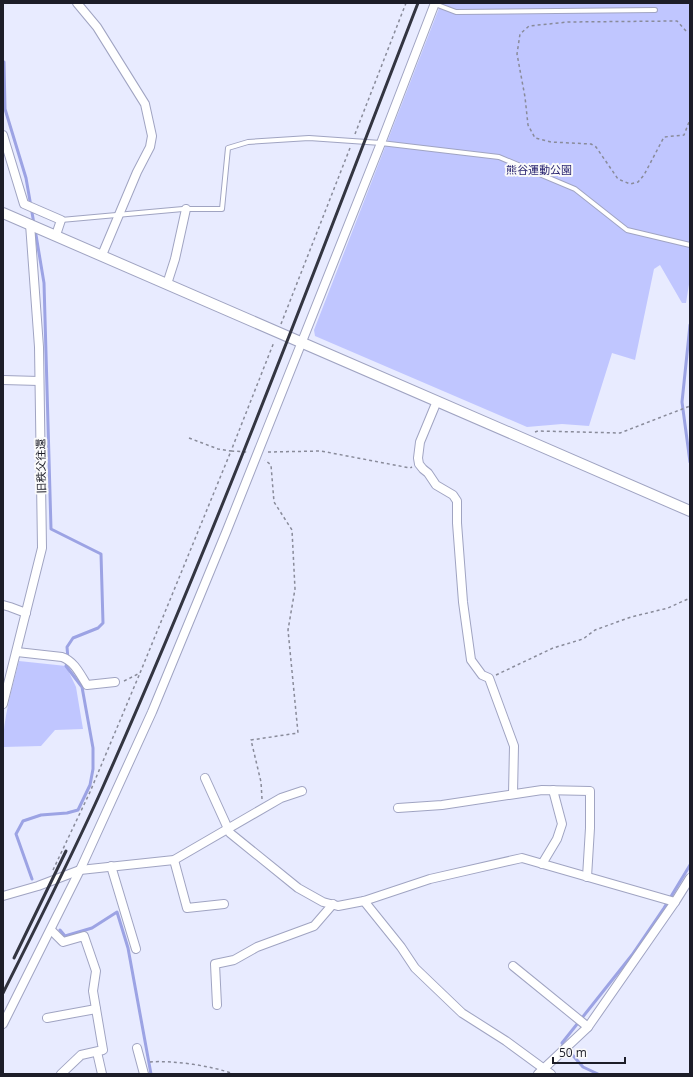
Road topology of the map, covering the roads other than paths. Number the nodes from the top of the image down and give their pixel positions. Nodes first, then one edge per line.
1 (77, 3) edge
2 (435, 3) edge
3 (654, 10) dead end
4 (3, 135) edge
5 (381, 143) junction
6 (186, 209) junction
7 (3, 213) edge
8 (118, 215) junction
9 (61, 220) junction
10 (30, 224) junction
11 (56, 235) junction
12 (690, 245) edge
13 (102, 255) junction
14 (167, 284) junction
15 (302, 342) junction
16 (3, 380) edge
17 (39, 381) junction
18 (437, 401) junction
19 (690, 511) edge
20 (3, 606) edge
21 (26, 613) junction
22 (17, 652) junction
23 (115, 682) road end
24 (3, 704) edge
25 (205, 778) dead end
26 (553, 790) junction
27 (302, 791) dead end
28 (513, 794) junction
29 (398, 808) dead end
30 (228, 829) junction
31 (174, 860) junction
32 (542, 864) junction
33 (111, 866) junction
34 (80, 870) junction
35 (587, 877) junction
36 (690, 878) edge
37 (3, 896) edge
38 (364, 901) junction
39 (675, 902) junction
40 (224, 904) dead end
41 (333, 904) junction
42 (51, 930) junction
43 (136, 949) dead end
44 (513, 966) dead end
45 (217, 1005) dead end
46 (96, 1009) junction
47 (47, 1018) dead end
48 (3, 1024) edge
49 (586, 1026) junction
50 (137, 1048) dead end
51 (97, 1052) junction
52 (540, 1072) edge
53 (61, 1074) edge
54 (102, 1074) edge
55 (144, 1074) edge
56 (552, 1074) edge

1 - 8 street
2 - 3 lane
2 - 5 street
4 - 9 street
5 - 6 lane
5 - 12 lane
5 - 15 street
6 - 8 lane
6 - 14 street
7 - 10 street
8 - 9 lane
8 - 13 street
9 - 11 street
10 - 11 street
10 - 17 street, 旧秩父往還
11 - 13 street
13 - 14 street
14 - 15 street
15 - 18 street
15 - 34 street
16 - 17 street
17 - 21 street, 旧秩父往還
18 - 19 street
18 - 28 street
20 - 21 street
21 - 22 street, 旧秩父往還
22 - 23 street
22 - 24 street, 旧秩父往還
25 - 30 street
26 - 28 street
26 - 32 street
26 - 35 street
27 - 30 street
28 - 29 street
30 - 31 street
30 - 41 street
31 - 33 street
31 - 40 street
32 - 35 street
32 - 38 street
33 - 34 street
33 - 43 street
34 - 37 street
34 - 42 street
35 - 39 street
36 - 39 street
38 - 41 street
38 - 52 street
39 - 49 street
41 - 45 street
42 - 46 street
42 - 48 street
44 - 49 street
46 - 47 street
46 - 51 street
49 - 52 street
50 - 55 street
51 - 53 street
51 - 54 street
52 - 56 street

